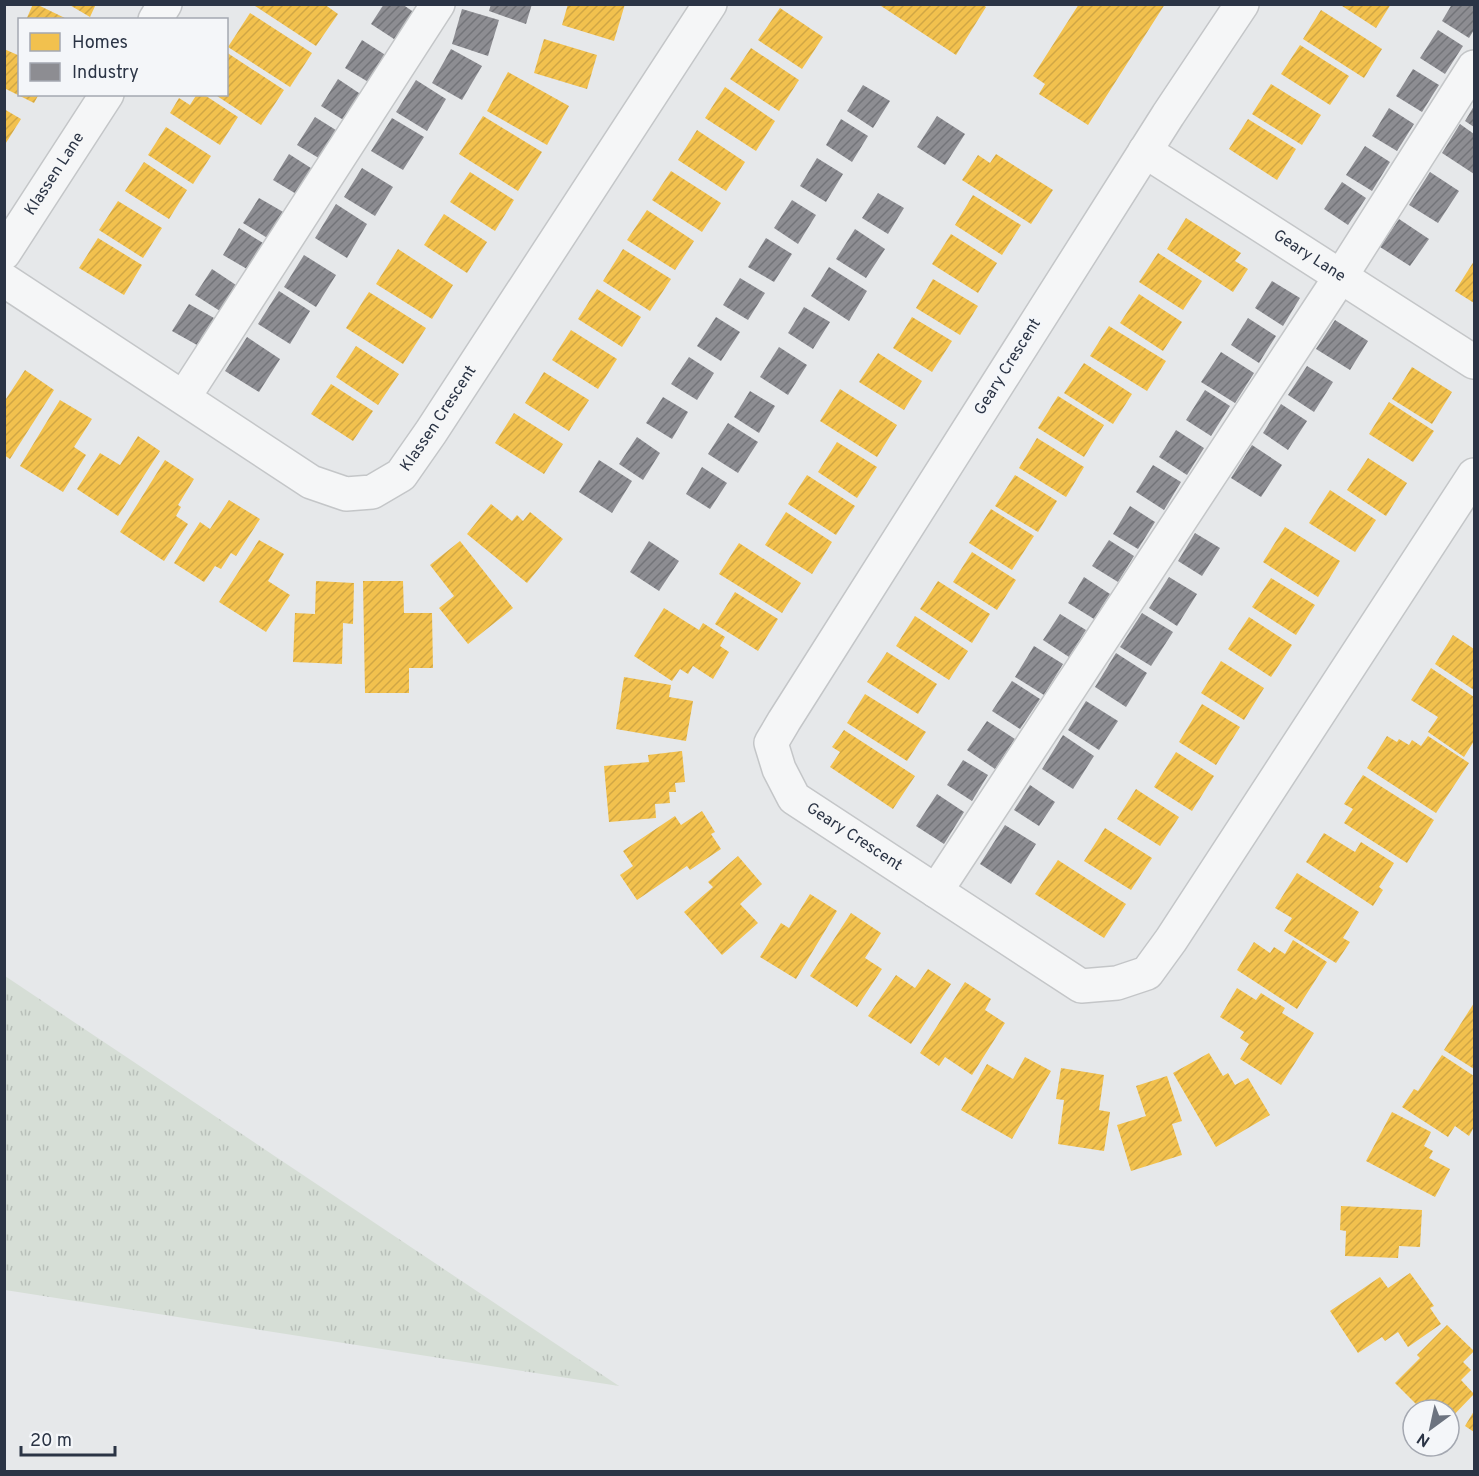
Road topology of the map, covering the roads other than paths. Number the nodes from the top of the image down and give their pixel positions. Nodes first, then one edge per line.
1 (165, 4) edge
2 (438, 4) edge
3 (710, 4) edge
4 (1242, 4) edge
5 (156, 18) edge
6 (1474, 68) edge
7 (106, 96) edge
8 (1145, 151) junction
9 (4, 253) edge
10 (1341, 276) junction
11 (4, 280) edge
12 (1474, 362) edge
13 (184, 397) junction
14 (1474, 475) edge
15 (936, 891) junction

1 - 5 street
2 - 13 street
3 - 13 street, Klassen Crescent
4 - 8 street, Geary Crescent
6 - 10 street
7 - 9 street, Klassen Lane
8 - 10 street, Geary Lane
8 - 15 street, Geary Crescent
10 - 12 street, Geary Lane
10 - 15 street
11 - 13 street, Klassen Crescent
14 - 15 street, Geary Crescent

